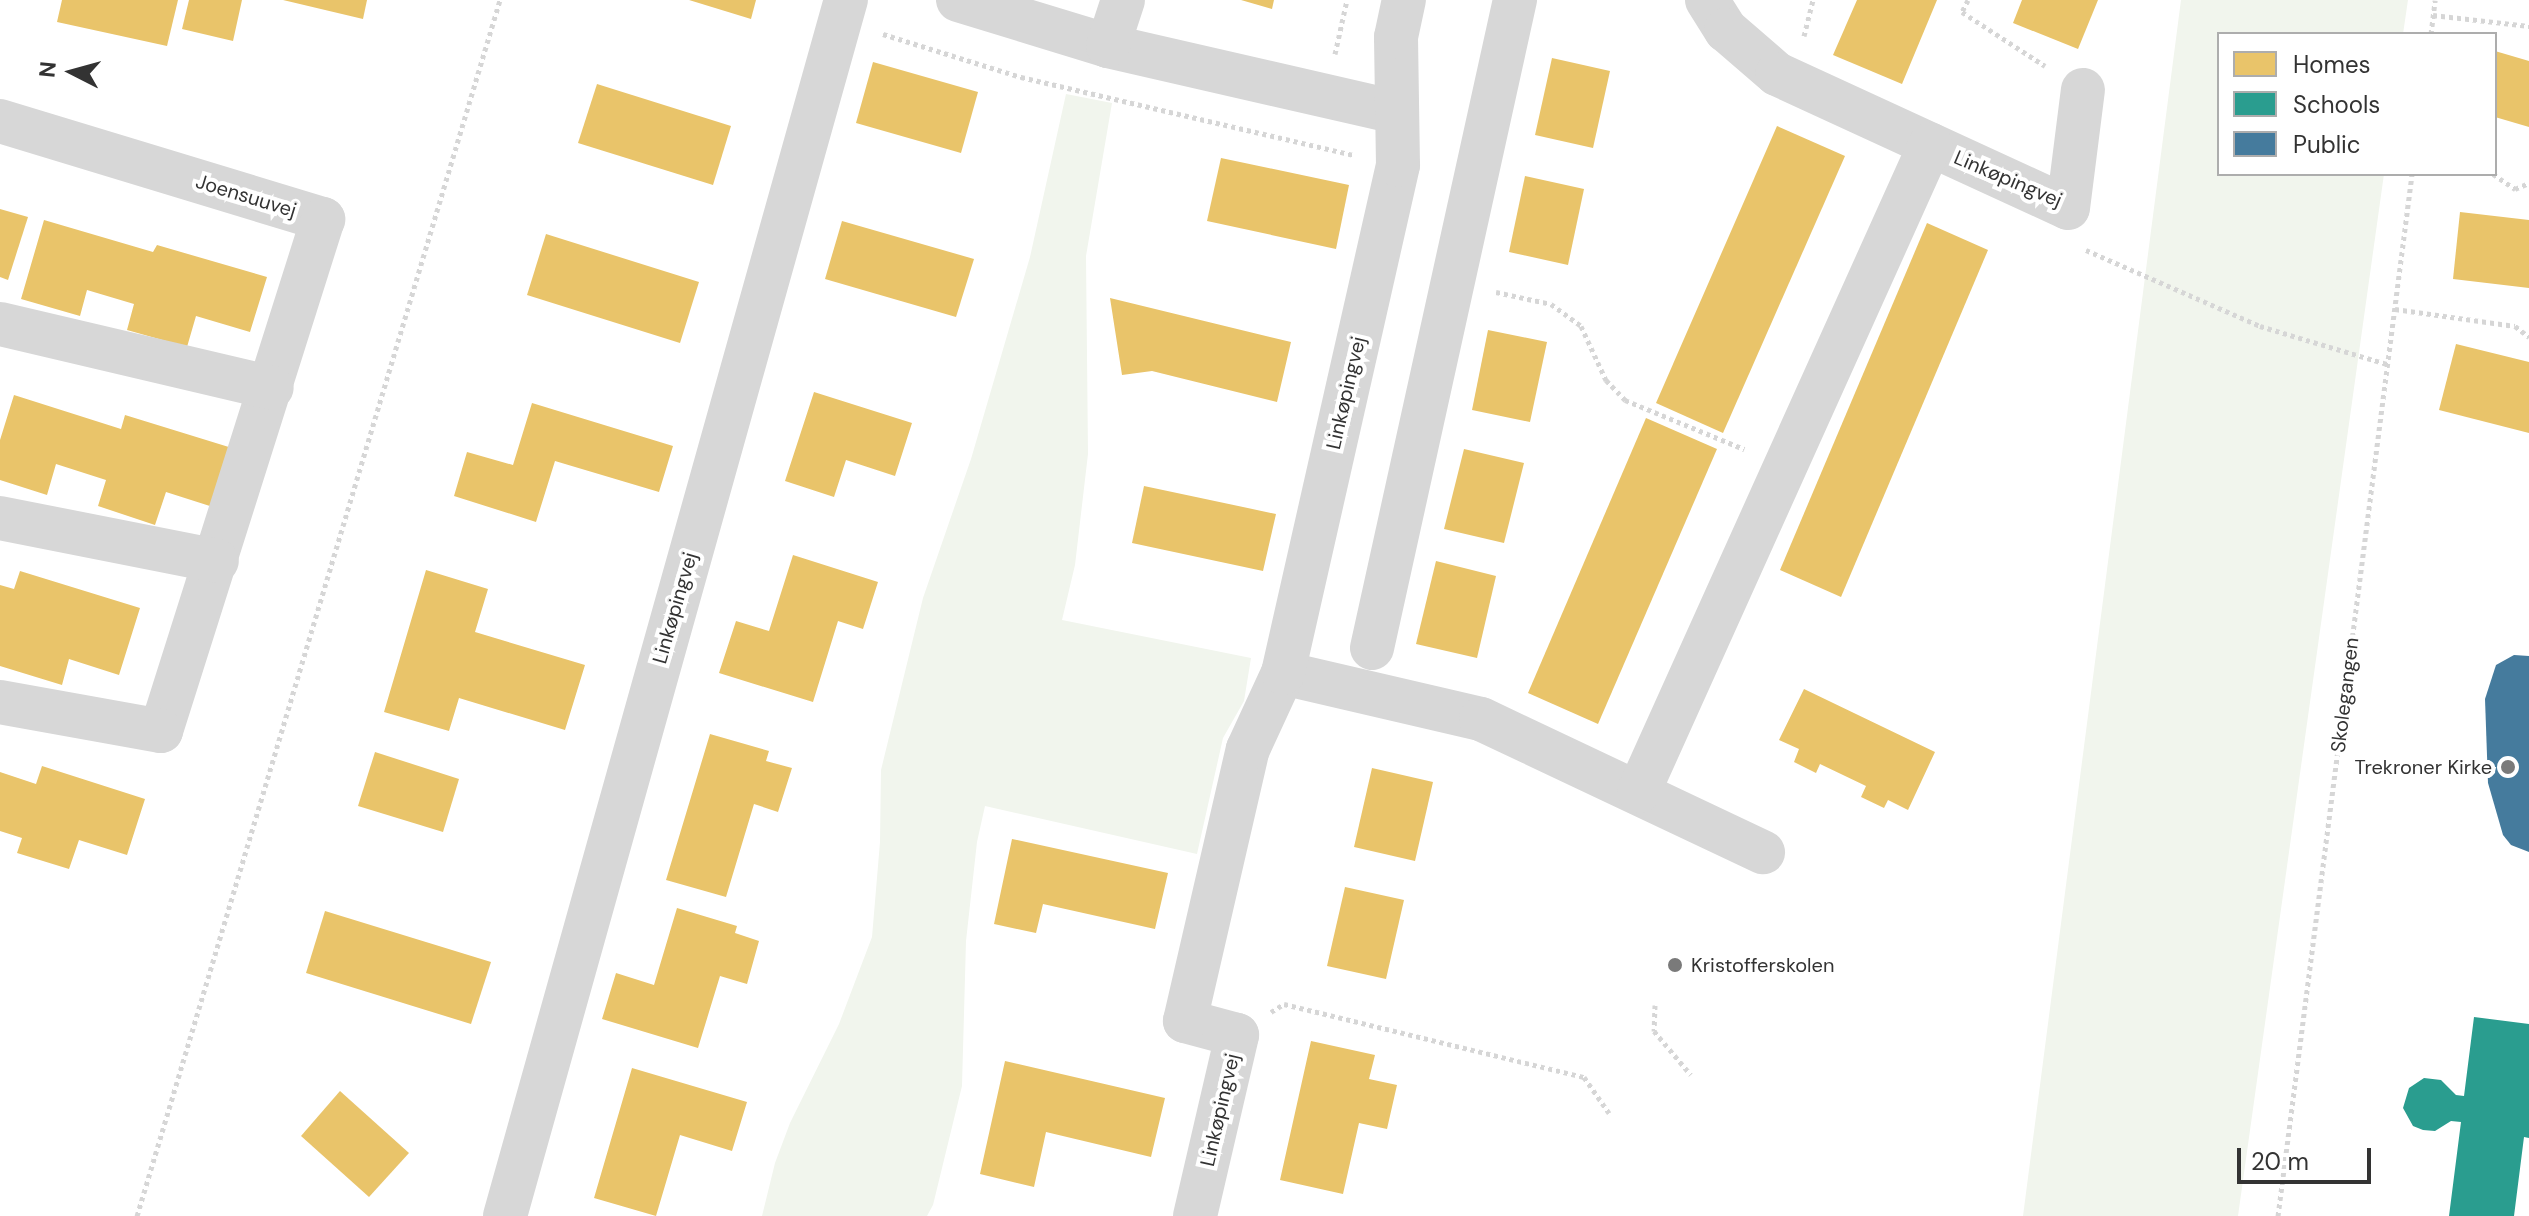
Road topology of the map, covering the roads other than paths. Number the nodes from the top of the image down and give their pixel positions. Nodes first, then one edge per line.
1 (846, 0) edge
2 (958, 0) edge
3 (1123, 0) edge
4 (1404, 0) edge
5 (1515, 0) edge
6 (1707, 0) edge
7 (1108, 46) junction
8 (2083, 90) road end
9 (1397, 112) junction
10 (0, 121) edge
11 (1930, 145) junction
12 (0, 324) edge
13 (272, 388) junction
14 (0, 518) edge
15 (217, 561) junction
16 (1372, 648) dead end
17 (1283, 673) junction
18 (0, 702) edge
19 (1639, 791) junction
20 (1763, 852) dead end
21 (505, 1216) edge
22 (1195, 1216) edge

1 - 21 street, Linkøpingvej
2 - 7 street
3 - 7 street
4 - 9 street, Linkøpingvej
5 - 16 street
6 - 11 street, Linkøpingvej
7 - 9 street
8 - 11 street, Linkøpingvej
9 - 17 street, Linkøpingvej
10 - 13 street, Joensuuvej
11 - 19 street, Linkøpingvej
12 - 13 street
13 - 15 street, Joensuuvej
14 - 15 street
15 - 18 street, Joensuuvej
17 - 19 street
17 - 22 street, Linkøpingvej
19 - 20 street

